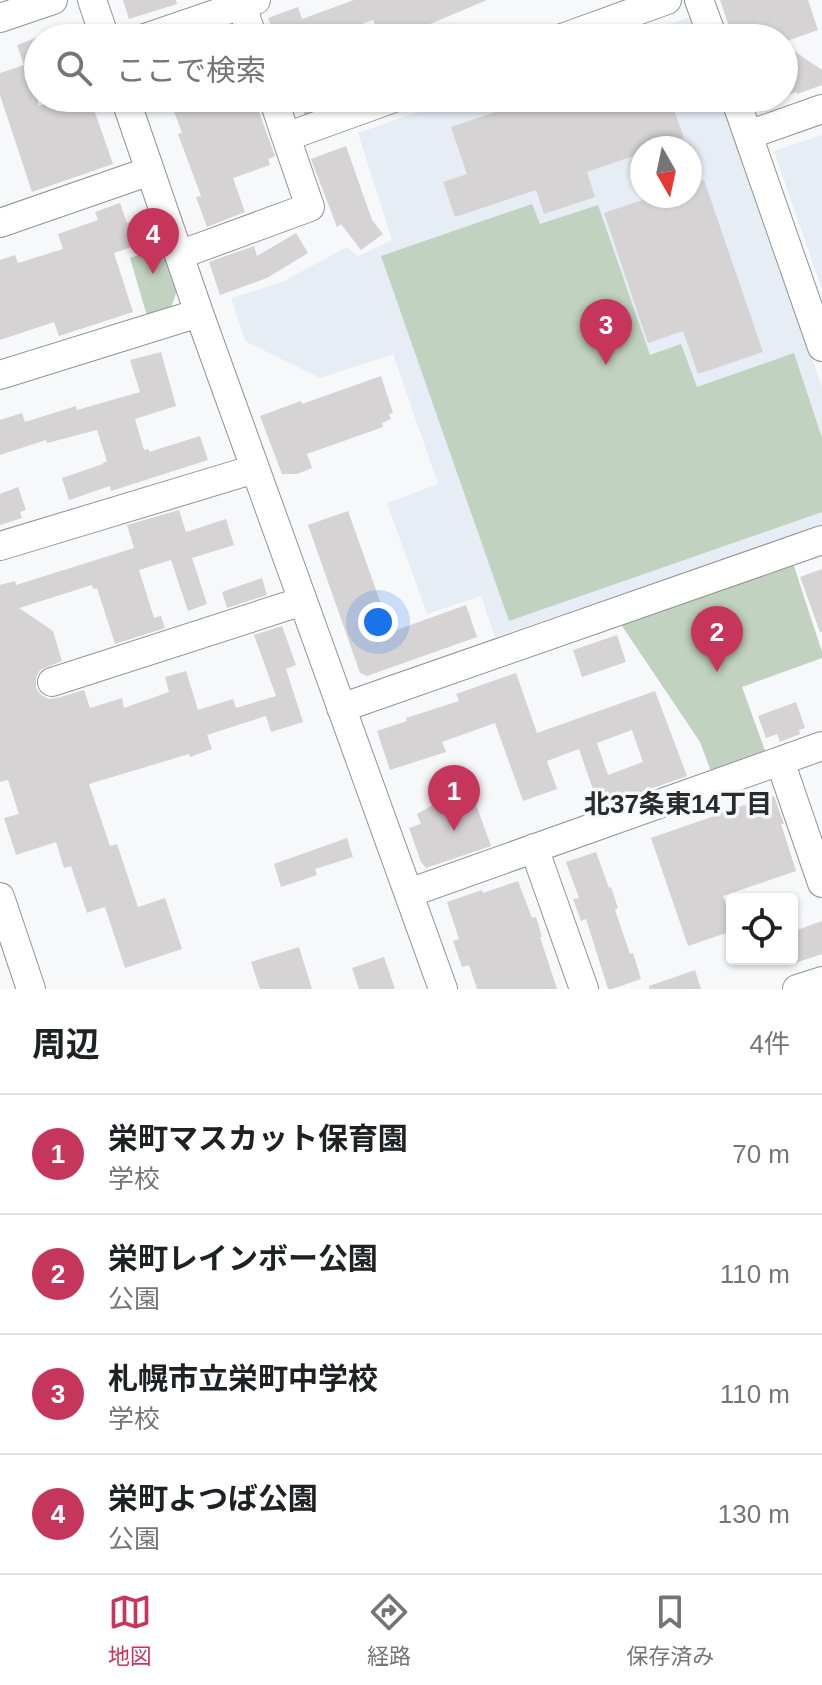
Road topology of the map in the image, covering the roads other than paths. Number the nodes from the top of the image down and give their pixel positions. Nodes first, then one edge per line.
1 (53, 0) edge
2 (92, 0) edge
3 (667, 0) edge
4 (699, 0) edge
5 (246, 2) edge
6 (0, 18) edge
7 (100, 24) edge
8 (184, 24) edge
9 (250, 24) edge
10 (601, 24) edge
11 (708, 24) edge
12 (822, 109) edge
13 (130, 112) edge
14 (278, 112) edge
15 (355, 112) edge
16 (740, 112) edge
17 (748, 135) junction
18 (286, 137) junction
19 (150, 171) junction
20 (0, 223) edge
21 (179, 255) junction
22 (199, 313) junction
23 (822, 347) edge
24 (0, 375) edge
25 (255, 469) junction
26 (822, 540) edge
27 (0, 546) edge
28 (303, 601) junction
29 (52, 682) dead end
30 (341, 708) junction
31 (822, 746) edge
32 (780, 761) junction
33 (534, 848) junction
34 (822, 883) edge
35 (409, 893) junction
36 (0, 897) edge
37 (822, 981) edge
38 (31, 989) edge
39 (443, 989) edge
40 (584, 989) edge
41 (797, 989) edge

1 - 6 street
2 - 7 street
3 - 10 street
4 - 11 street
5 - 8 street
5 - 9 street
12 - 17 street
13 - 19 street
14 - 18 street
15 - 18 street
16 - 17 street
17 - 23 street
18 - 21 street
19 - 20 street
19 - 21 street
21 - 22 street
22 - 24 street
22 - 25 street
25 - 27 street
25 - 28 street
26 - 30 street
28 - 29 street
28 - 30 street
30 - 35 street
31 - 32 street
32 - 33 street
32 - 34 street
33 - 35 street
33 - 40 street
35 - 39 street
36 - 38 street
37 - 41 street

